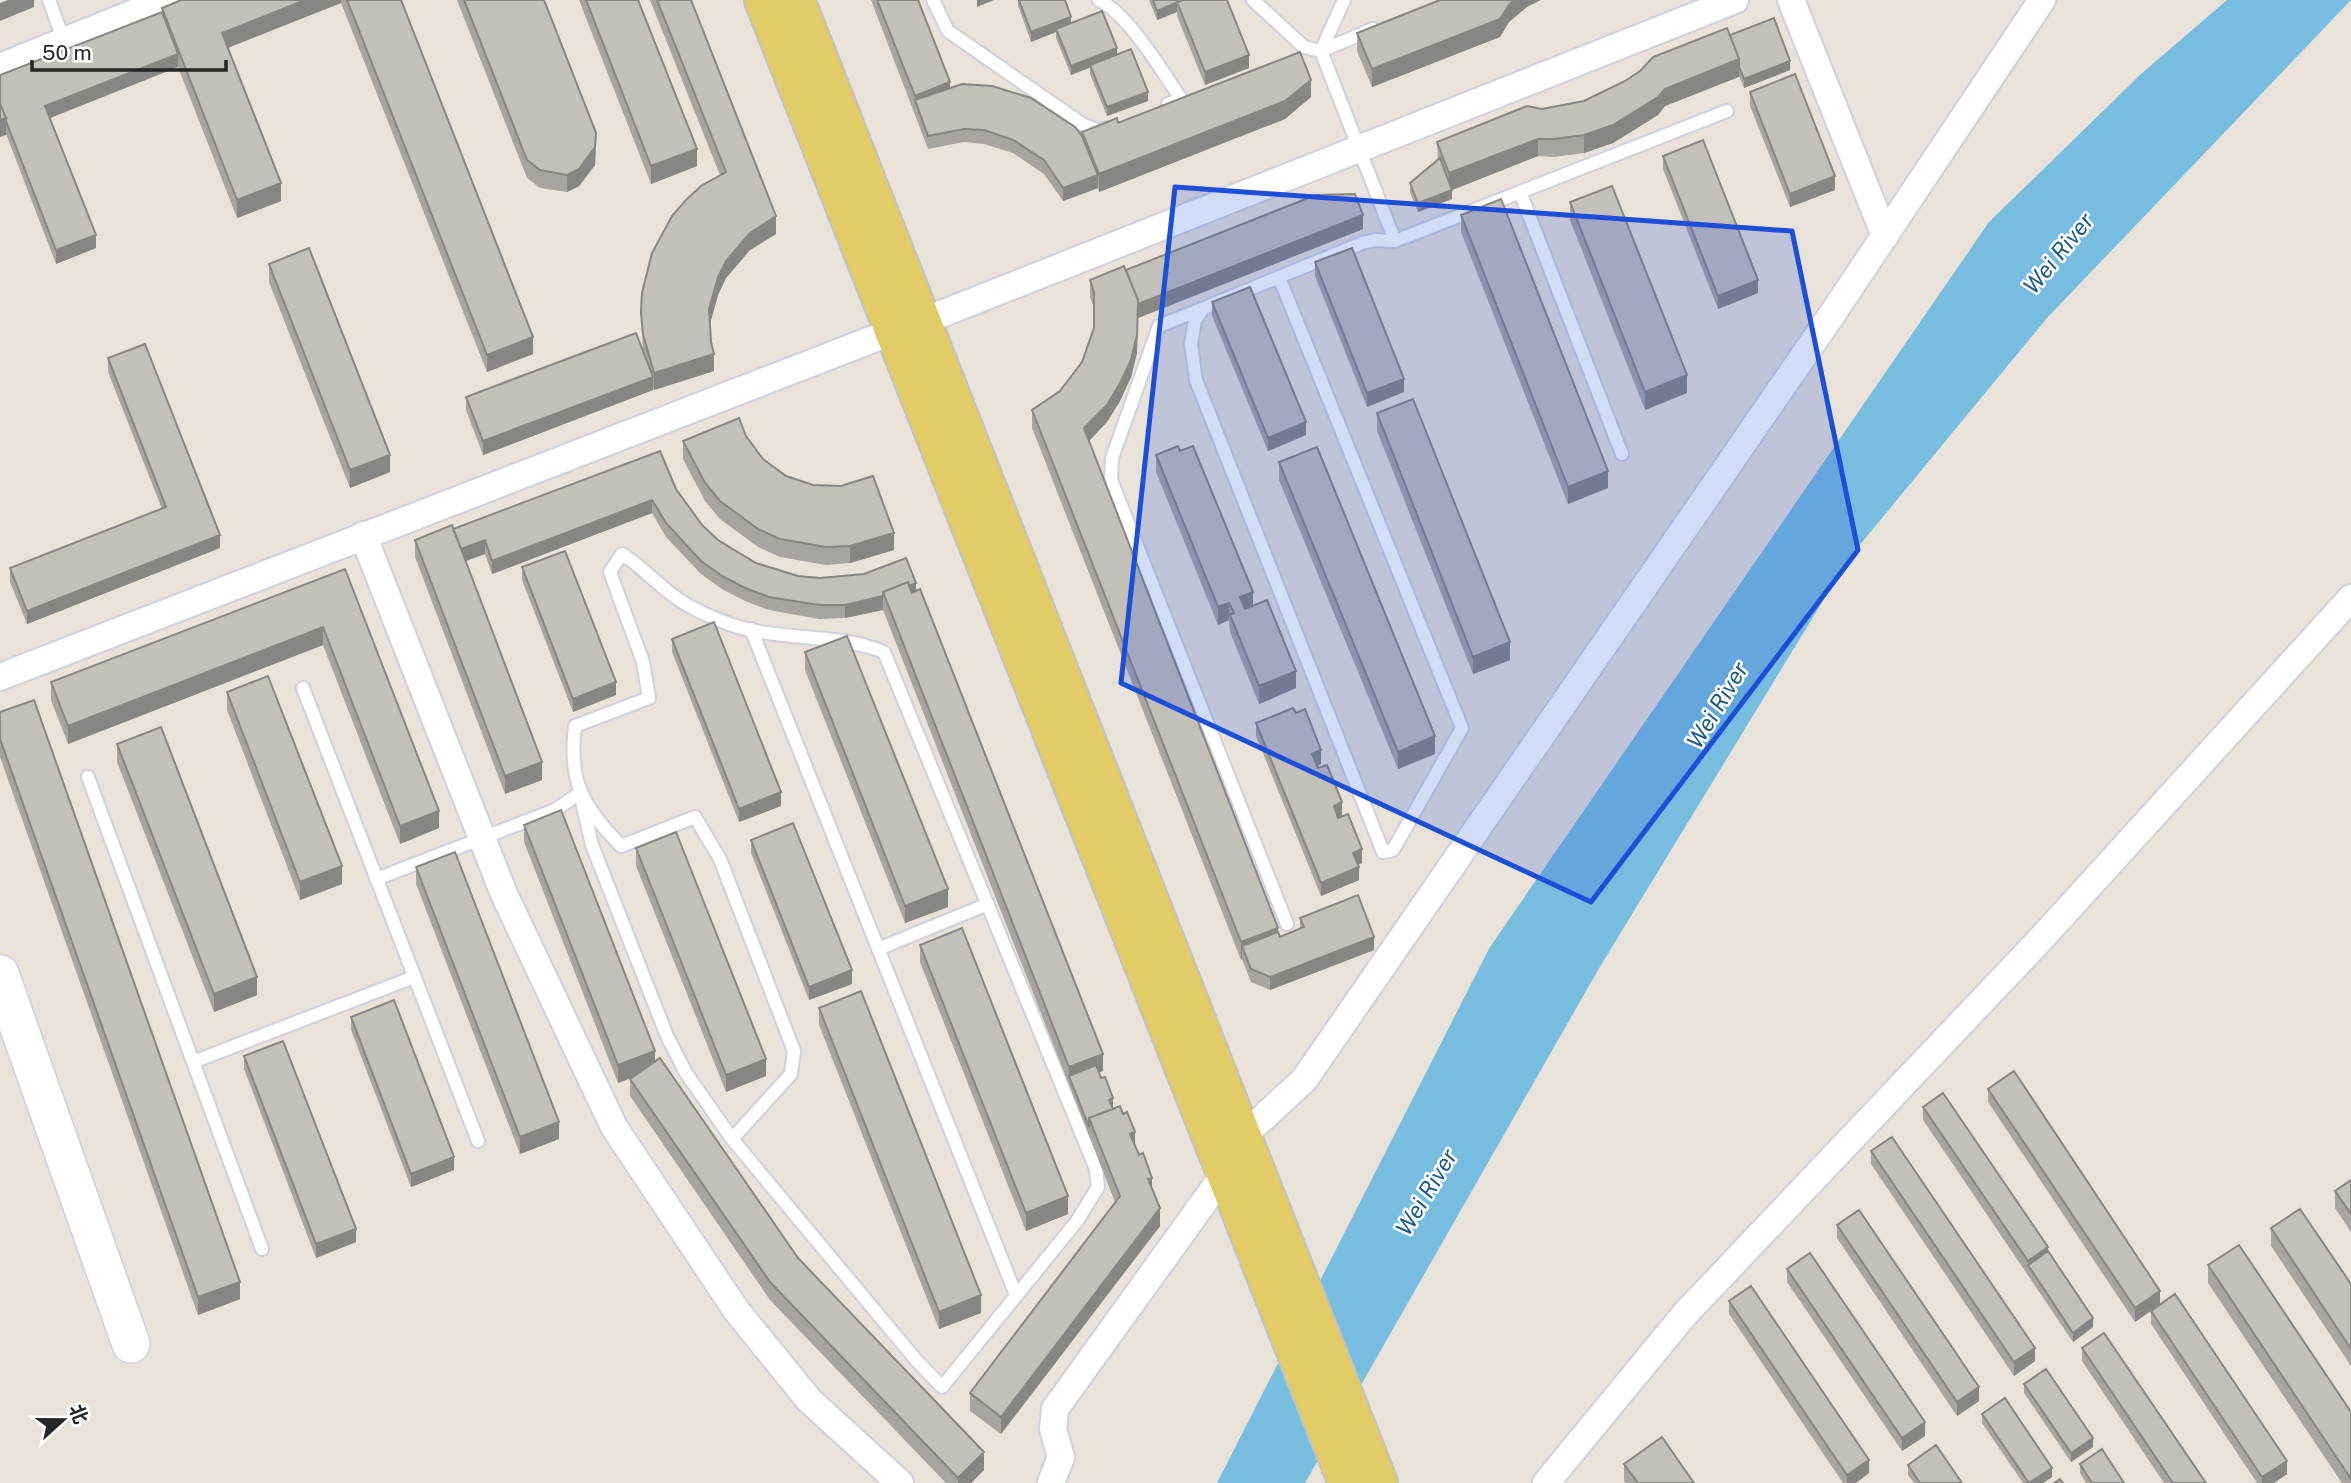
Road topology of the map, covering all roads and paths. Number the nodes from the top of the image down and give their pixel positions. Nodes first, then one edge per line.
1 (49, 0) edge
2 (166, 0) edge
3 (764, 0) edge
4 (795, 0) edge
5 (933, 0) edge
6 (1099, 0) edge
7 (1253, 0) edge
8 (1344, 0) edge
9 (1735, 0) edge
10 (1791, 0) edge
11 (2042, 0) edge
12 (1391, 22) edge
13 (64, 41) junction
14 (1321, 51) junction
15 (0, 66) edge
16 (1158, 108) edge
17 (1727, 111) dead end
18 (1122, 122) edge
19 (1359, 149) junction
20 (1520, 192) junction
21 (1885, 236) junction
22 (1395, 241) junction
23 (1279, 277) junction
24 (1204, 308) junction
25 (908, 326) junction
26 (1622, 454) dead end
27 (363, 536) junction
28 (2351, 598) edge
29 (751, 629) junction
30 (0, 677) edge
31 (303, 688) dead end
32 (88, 776) dead end
33 (580, 793) junction
34 (482, 838) junction
35 (376, 878) junction
36 (988, 904) junction
37 (1287, 924) dead end
38 (878, 949) junction
39 (0, 974) edge
40 (414, 977) junction
41 (193, 1062) junction
42 (1242, 1137) junction
43 (732, 1139) junction
44 (478, 1141) dead end
45 (1238, 1178) junction
46 (262, 1249) dead end
47 (1016, 1295) junction
48 (131, 1344) dead end
49 (900, 1483) edge
50 (1051, 1483) edge
51 (1348, 1483) edge
52 (1378, 1483) edge
53 (1546, 1483) edge

1 - 13 lane
2 - 13 street
3 - 25 main road
4 - 25 main road
5 - 18 lane
6 - 16 lane
7 - 14 lane
8 - 14 lane
9 - 19 street
10 - 21 street
11 - 21 street
12 - 14 lane
13 - 15 street
14 - 19 lane
17 - 20 lane
19 - 22 lane
19 - 25 street
20 - 22 lane
20 - 26 lane
21 - 42 street
22 - 23 lane
23 - 24 lane
23 - 24 lane
24 - 37 lane
25 - 27 street
25 - 42 main road
25 - 45 main road
27 - 30 street
27 - 34 street
28 - 53 street
29 - 33 lane
29 - 36 lane
29 - 38 lane
31 - 35 lane
32 - 41 lane
33 - 34 lane
33 - 43 lane
33 - 43 lane
34 - 35 lane
34 - 49 street
35 - 40 lane
36 - 38 lane
36 - 47 lane
38 - 47 lane
39 - 48 street
40 - 41 lane
40 - 44 lane
41 - 46 lane
42 - 45 main road
43 - 47 lane
45 - 50 street
45 - 51 main road
45 - 52 main road

